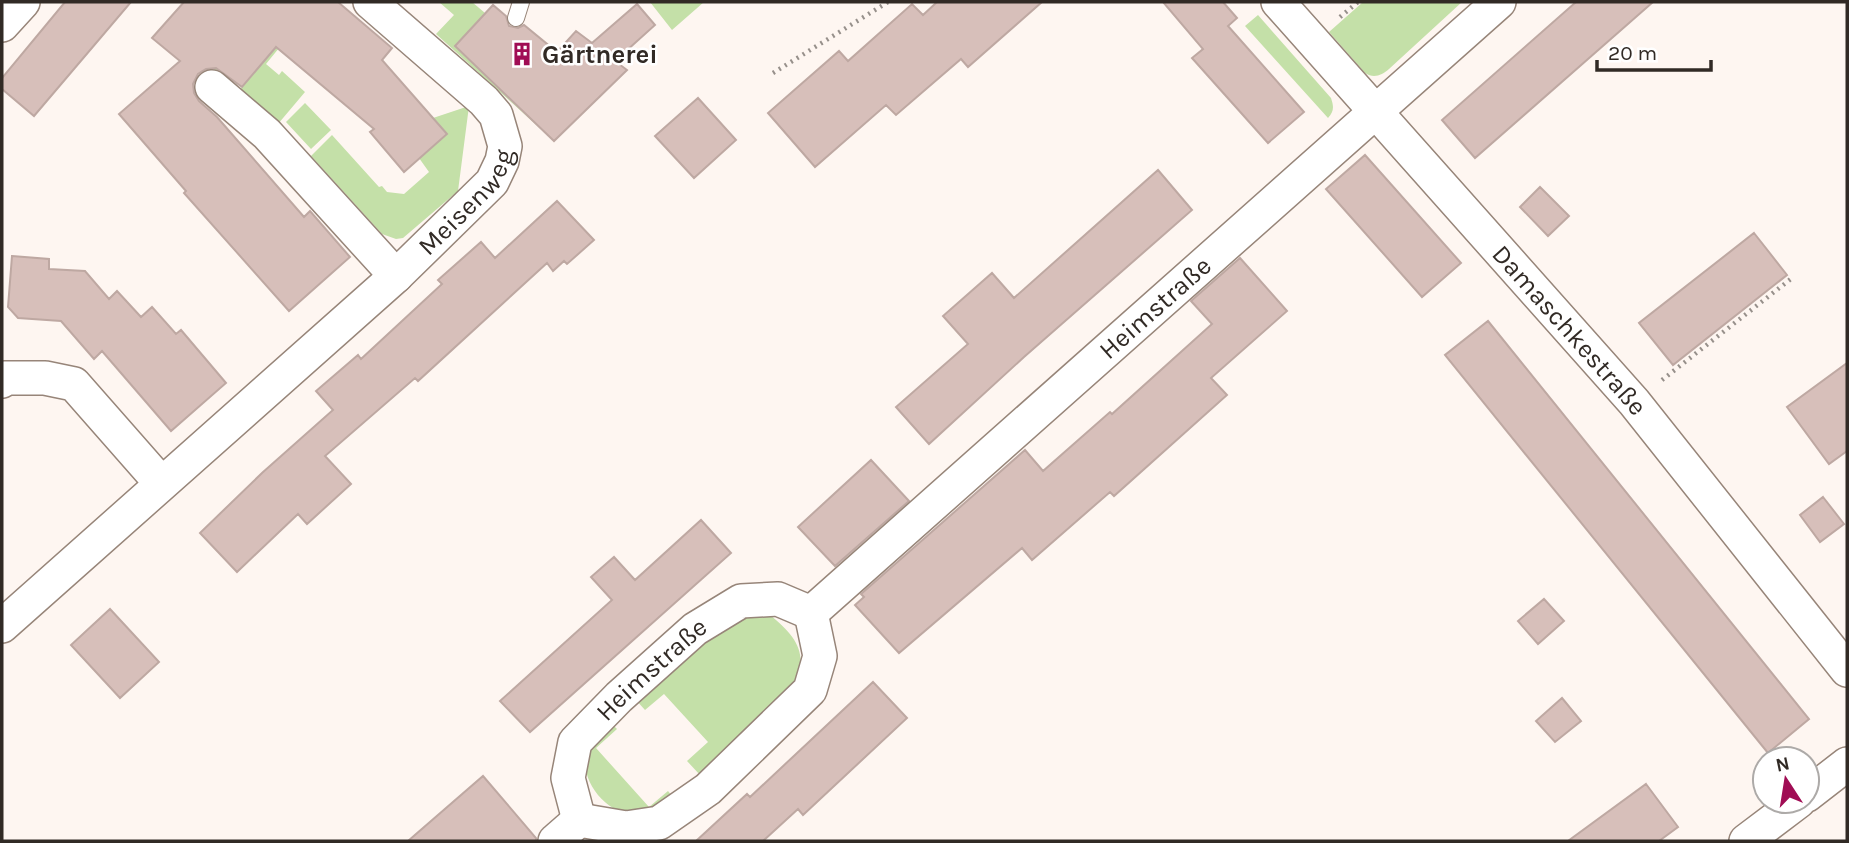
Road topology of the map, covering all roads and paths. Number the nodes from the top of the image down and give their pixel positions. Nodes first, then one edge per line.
1 (23, 2) edge
2 (370, 2) edge
3 (521, 2) edge
4 (888, 2) edge
5 (1278, 2) edge
6 (1499, 2) edge
7 (516, 18) dead end
8 (2, 25) edge
9 (774, 73) dead end
10 (212, 87) dead end
11 (1376, 111) junction
12 (396, 276) junction
13 (1793, 278) dead end
14 (2, 381) edge
15 (1634, 402) junction
16 (162, 484) junction
17 (811, 613) junction
18 (2, 626) edge
19 (1847, 670) edge
20 (1847, 764) edge
21 (1821, 784) edge
22 (1780, 815) edge
23 (567, 831) edge
24 (1746, 841) edge

1 - 8 street
2 - 12 street, Meisenweg
3 - 7 lane
4 - 9 path
5 - 11 street, Damaschkestraße
6 - 11 street, Heimstraße
10 - 12 street, Meisenweg
11 - 15 street, Damaschkestraße
11 - 17 street, Heimstraße
12 - 16 street, Meisenweg
13 - 15 path
14 - 16 street
15 - 19 street, Damaschkestraße
16 - 18 street, Meisenweg
17 - 23 street, Heimstraße
17 - 23 street, Heimstraße
20 - 21 street
22 - 24 street

